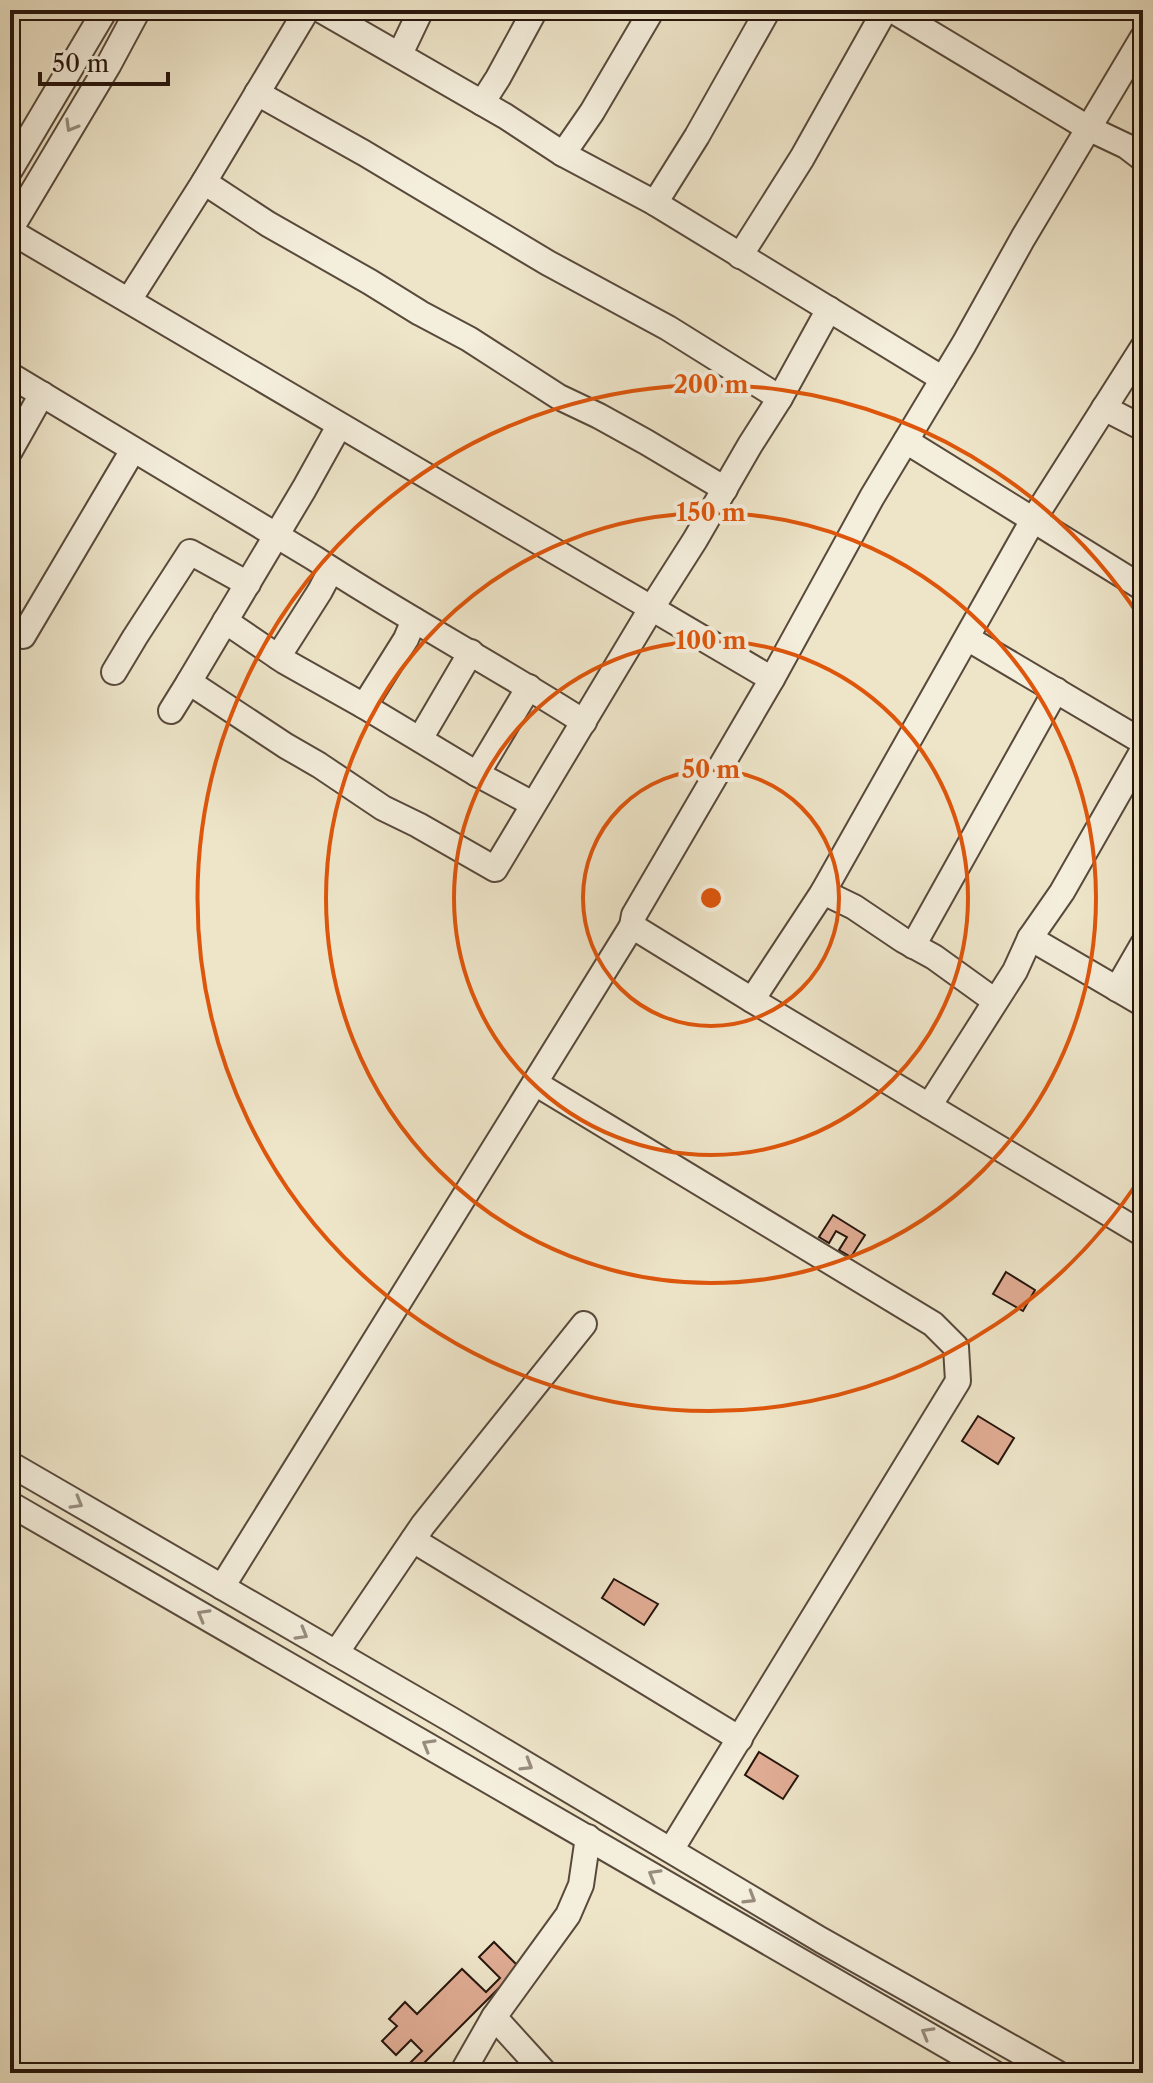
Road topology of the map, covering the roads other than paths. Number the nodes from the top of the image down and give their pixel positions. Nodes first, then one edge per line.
1 (105, 10) edge
2 (138, 10) edge
3 (307, 10) edge
4 (321, 10) edge
5 (421, 10) edge
6 (535, 10) edge
7 (652, 10) edge
8 (768, 10) edge
9 (885, 10) edge
10 (892, 10) edge
11 (1143, 37) edge
12 (400, 54) junction
13 (257, 93) junction
14 (482, 103) junction
15 (1088, 128) junction
16 (563, 154) junction
17 (1143, 159) edge
18 (10, 170) edge
19 (204, 182) junction
20 (655, 203) junction
21 (10, 231) edge
22 (740, 256) junction
23 (129, 300) junction
24 (829, 309) junction
25 (1143, 347) edge
26 (10, 375) edge
27 (943, 379) junction
28 (42, 394) junction
29 (780, 398) junction
30 (1104, 408) junction
31 (339, 426) junction
32 (1143, 428) edge
33 (906, 441) junction
34 (133, 450) junction
35 (10, 451) edge
36 (725, 489) junction
37 (1033, 520) junction
38 (276, 536) junction
39 (331, 570) junction
40 (248, 584) junction
41 (1143, 588) edge
42 (651, 609) junction
43 (414, 620) junction
44 (225, 621) junction
45 (23, 636) dead end
46 (967, 638) junction
47 (471, 652) junction
48 (278, 657) junction
49 (114, 672) dead end
50 (772, 679) junction
51 (189, 682) junction
52 (529, 687) junction
53 (1056, 690) junction
54 (364, 706) junction
55 (171, 711) dead end
56 (584, 722) junction
57 (420, 739) junction
58 (1143, 742) edge
59 (1143, 750) edge
60 (477, 774) junction
61 (533, 804) junction
62 (823, 892) junction
63 (632, 926) junction
64 (1030, 938) junction
65 (1143, 944) edge
66 (913, 946) junction
67 (1117, 989) junction
68 (752, 1000) junction
69 (995, 1001) junction
70 (1143, 1004) edge
71 (535, 1083) junction
72 (929, 1106) junction
73 (1143, 1234) edge
74 (584, 1324) dead end
75 (10, 1464) edge
76 (10, 1504) edge
77 (413, 1540) junction
78 (222, 1587) junction
79 (336, 1653) junction
80 (740, 1739) junction
81 (588, 1837) junction
82 (671, 1850) junction
83 (494, 2017) junction
84 (462, 2073) edge
85 (545, 2073) edge
86 (994, 2073) edge
87 (1057, 2073) edge

1 - 18 street
2 -> 21 street
3 - 13 street
4 - 12 street
5 - 12 street
6 - 14 street
7 - 16 street
8 - 20 street
9 - 22 street
10 - 15 street
11 - 15 street
12 - 14 street
13 - 19 street
13 - 29 street
14 - 16 street
15 - 17 street
15 - 27 street
16 - 20 street
19 - 23 street
19 - 36 street
20 - 22 street
21 - 23 street
22 - 24 street
23 - 31 street
24 - 27 street
24 - 29 street
25 - 30 street
26 - 28 street
27 - 33 street
28 - 34 street
28 - 35 street
29 - 36 street
30 - 32 street
30 - 37 street
31 - 38 street
31 - 42 street
33 - 37 street
33 - 50 street
34 - 38 street
34 - 45 street
36 - 42 street
37 - 41 street
37 - 46 street
38 - 39 street
38 - 40 street
39 - 43 street
39 - 48 street
40 - 44 street
40 - 49 street
42 - 50 street
42 - 56 street
43 - 47 street
43 - 54 street
44 - 48 street
44 - 51 street
46 - 53 street
46 - 62 street
47 - 52 street
47 - 57 street
48 - 54 street
50 - 63 street
51 - 55 street
51 - 61 street
52 - 56 street
52 - 60 street
53 - 58 street
53 - 66 street
54 - 57 street
56 - 61 street
57 - 60 street
59 - 64 street
60 - 61 street
62 - 66 street
62 - 68 street
63 - 68 street
63 - 71 street
64 - 67 street
64 - 69 street
65 - 67 street
66 - 69 street
67 - 70 street
68 - 72 street
69 - 72 street
71 - 78 street
71 - 80 street
72 - 73 street
74 - 77 street
75 -> 78 street
81 -> 76 street
77 - 79 street
77 - 80 street
78 -> 79 street
79 -> 82 street
80 - 82 street
81 - 83 street
86 -> 81 street
82 -> 87 street
83 - 84 street
83 - 85 street

